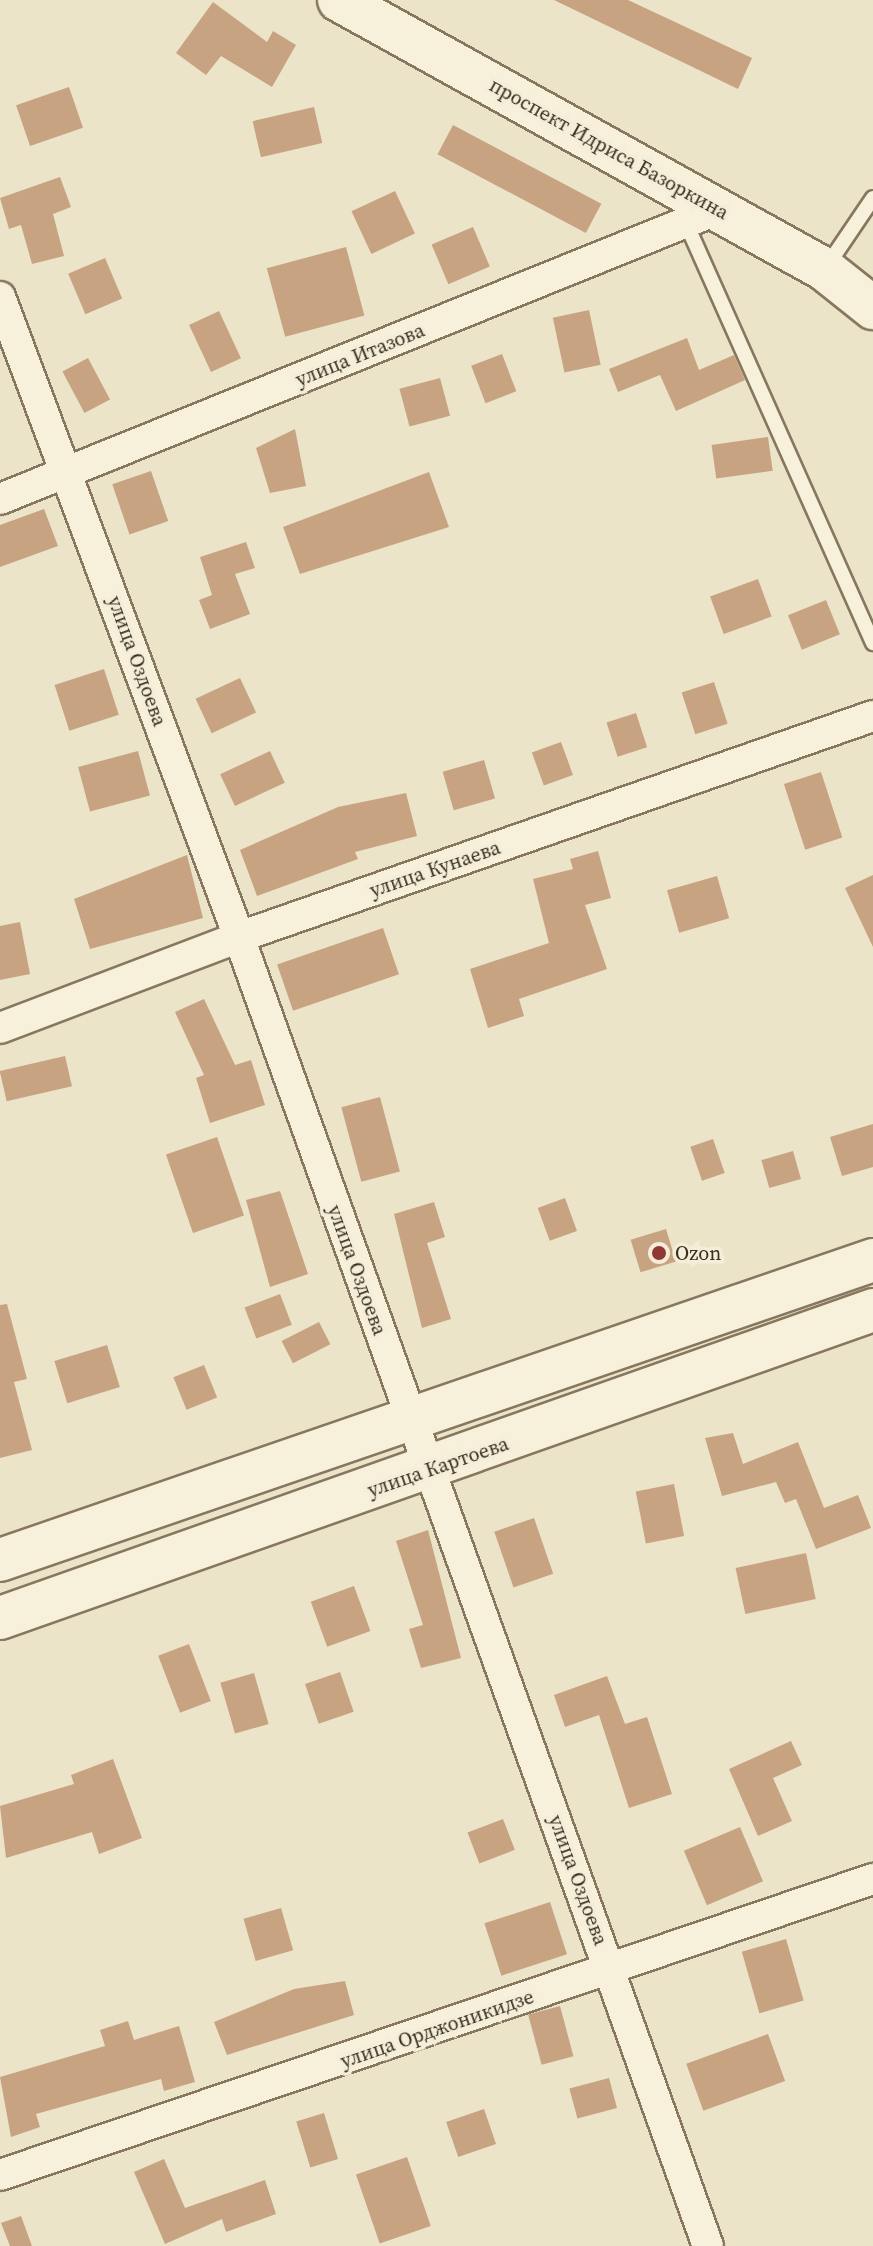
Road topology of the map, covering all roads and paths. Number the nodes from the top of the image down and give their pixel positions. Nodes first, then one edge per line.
1 (339, 0) edge
2 (873, 198) edge
3 (703, 216) junction
4 (824, 269) junction
5 (0, 297) edge
6 (873, 308) edge
7 (68, 475) junction
8 (0, 499) edge
9 (873, 643) edge
10 (873, 716) edge
11 (239, 937) junction
12 (0, 1028) edge
13 (873, 1260) edge
14 (873, 1310) edge
15 (410, 1418) junction
16 (431, 1470) junction
17 (0, 1560) edge
18 (0, 1618) edge
19 (873, 1879) edge
20 (611, 1970) junction
21 (0, 2175) edge
22 (708, 2246) edge

1 - 3 main road, проспект Идриса Базоркина
2 - 4 lane
3 - 4 main road, проспект Идриса Базоркина
3 - 7 street, улица Итазова
3 - 9 lane
4 - 6 main road, проспект Идриса Базоркина
5 - 7 street, улица Оздоева
7 - 8 street, улица Итазова
7 - 11 street, улица Оздоева
10 - 11 street, улица Кунаева
11 - 12 street, улица Кунаева
11 - 15 street, улица Оздоева
13 - 15 main road
14 - 16 main road, улица Картоева
15 - 16 street, улица Оздоева
15 - 17 main road
16 - 18 main road, улица Картоева
16 - 20 street, улица Оздоева
19 - 20 street, улица Орджоникидзе
20 - 21 street, улица Орджоникидзе
20 - 22 street, улица Оздоева

